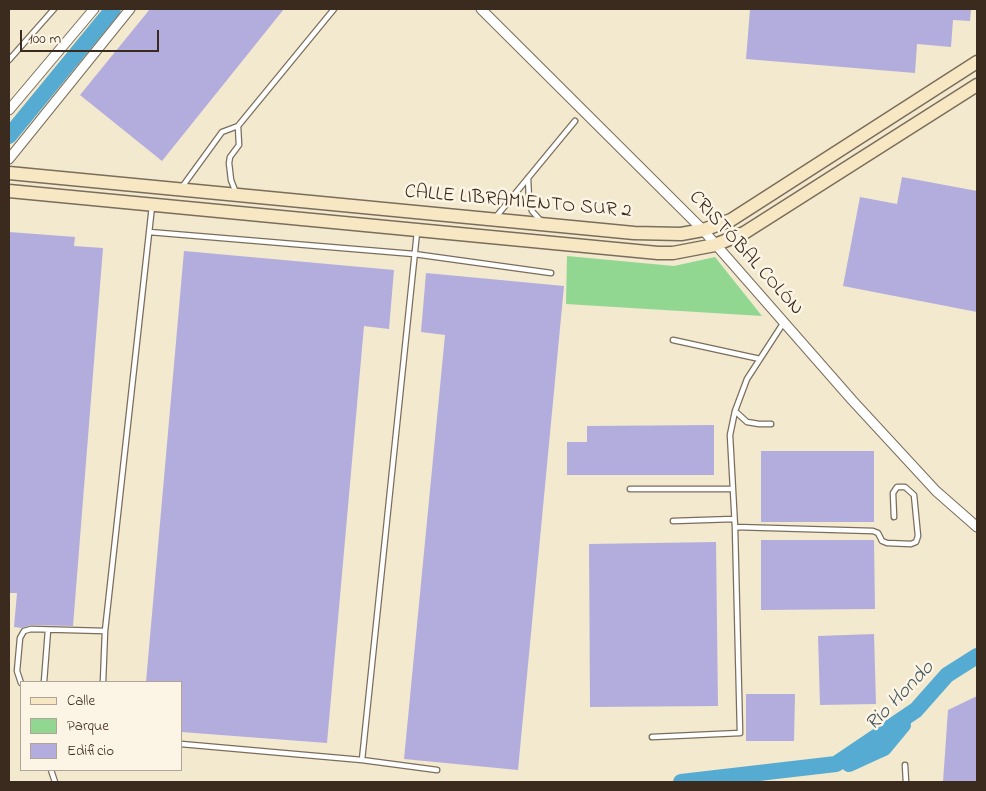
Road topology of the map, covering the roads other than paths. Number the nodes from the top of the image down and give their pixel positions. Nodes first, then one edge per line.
1 (54, 9) edge
2 (94, 9) edge
3 (130, 9) edge
4 (334, 9) edge
5 (481, 9) edge
6 (9, 60) edge
7 (977, 62) edge
8 (977, 85) edge
9 (906, 107) junction
10 (9, 110) edge
11 (575, 121) dead end
12 (918, 122) junction
13 (238, 126) junction
14 (9, 159) edge
15 (9, 173) edge
16 (528, 178) junction
17 (153, 187) junction
18 (180, 189) junction
19 (9, 191) edge
20 (236, 195) junction
21 (152, 204) junction
22 (178, 207) junction
23 (418, 212) junction
24 (494, 219) junction
25 (543, 224) junction
26 (578, 228) junction
27 (417, 230) junction
28 (702, 230) junction
29 (149, 232) junction
30 (577, 245) junction
31 (715, 245) junction
32 (414, 254) junction
33 (551, 273) dead end
34 (784, 322) junction
35 (673, 340) dead end
36 (760, 359) junction
37 (735, 411) junction
38 (771, 424) dead end
39 (733, 488) junction
40 (630, 489) dead end
41 (894, 517) dead end
42 (734, 519) junction
43 (673, 521) dead end
44 (735, 527) junction
45 (977, 527) edge
46 (48, 630) junction
47 (106, 631) junction
48 (20, 681) edge
49 (44, 681) edge
50 (104, 681) edge
51 (652, 737) dead end
52 (182, 744) edge
53 (362, 760) junction
54 (905, 765) dead end
55 (437, 770) dead end
56 (906, 782) edge

1 - 6 lane
2 - 10 street
3 - 14 street
4 - 13 lane
5 - 28 street, CRISTÓBAL COLÓN
7 - 9 main road, CALLE LIBRAMIENTO SUR 2
8 - 12 main road, CALLE LIBRAMIENTO SUR 2
9 - 12 main road
9 - 28 main road, CALLE LIBRAMIENTO SUR 2
11 - 16 lane
12 - 31 main road, CALLE LIBRAMIENTO SUR 2
13 - 18 lane
13 - 20 lane
15 - 17 main road, CALLE LIBRAMIENTO SUR 2
16 - 24 lane
16 - 25 lane
17 - 18 main road, CALLE LIBRAMIENTO SUR 2
17 - 21 main road
18 - 20 main road, CALLE LIBRAMIENTO SUR 2
18 - 22 main road
19 - 21 main road, CALLE LIBRAMIENTO SUR 2
20 - 23 main road, CALLE LIBRAMIENTO SUR 2
21 - 22 main road, CALLE LIBRAMIENTO SUR 2
21 - 29 lane
22 - 27 main road, CALLE LIBRAMIENTO SUR 2
23 - 24 main road, CALLE LIBRAMIENTO SUR 2
23 - 27 main road
24 - 25 main road, CALLE LIBRAMIENTO SUR 2
25 - 26 main road, CALLE LIBRAMIENTO SUR 2
26 - 28 main road, CALLE LIBRAMIENTO SUR 2
26 - 30 main road
27 - 30 main road, CALLE LIBRAMIENTO SUR 2
27 - 32 lane
28 - 31 street, CRISTÓBAL COLÓN
29 - 32 lane
29 - 47 lane
30 - 31 main road, CALLE LIBRAMIENTO SUR 2
31 - 34 street, CRISTÓBAL COLÓN
32 - 33 lane
32 - 53 lane
34 - 36 lane
34 - 45 street, CRISTÓBAL COLÓN
35 - 36 lane
36 - 37 lane
37 - 38 lane
37 - 39 lane
39 - 40 lane
39 - 42 lane
41 - 44 lane
42 - 43 lane
42 - 44 lane
44 - 51 lane
46 - 47 lane
46 - 48 lane
46 - 49 lane
47 - 50 lane
52 - 53 lane
53 - 55 lane
54 - 56 lane

